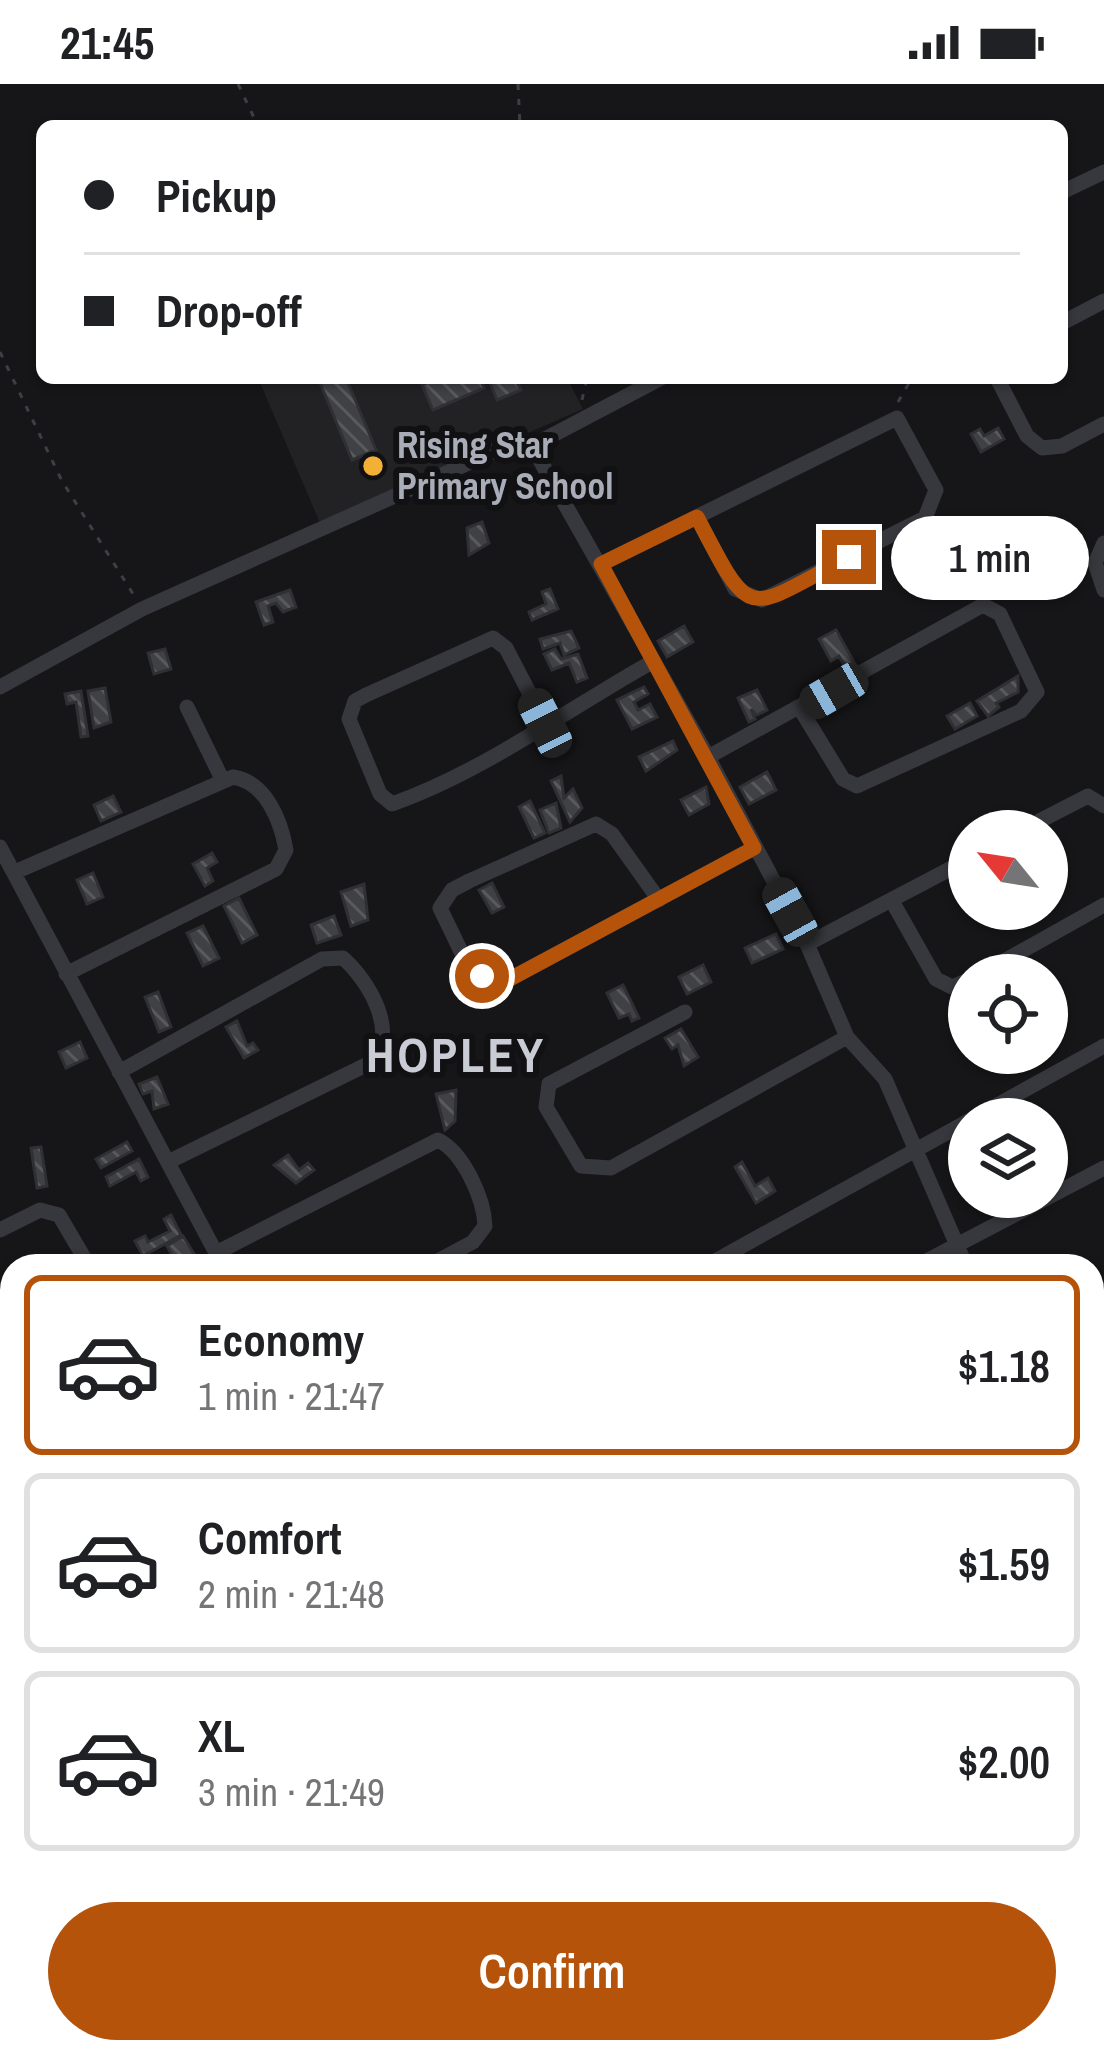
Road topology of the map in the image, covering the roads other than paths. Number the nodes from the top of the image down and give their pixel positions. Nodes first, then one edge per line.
1 (1104, 172) edge
2 (1068, 189) edge
3 (1104, 301) edge
4 (1068, 320) edge
5 (649, 384) edge
6 (1000, 384) edge
7 (1104, 424) edge
8 (532, 446) junction
9 (697, 517) junction
10 (1104, 544) edge
11 (601, 564) junction
12 (1104, 590) edge
13 (652, 662) junction
14 (0, 687) edge
15 (187, 707) dead end
16 (801, 710) junction
17 (545, 723) junction
18 (708, 757) junction
19 (222, 779) junction
20 (1104, 806) edge
21 (1061, 810) edge
22 (0, 847) edge
23 (754, 848) junction
24 (948, 870) edge
25 (15, 872) junction
26 (659, 900) junction
27 (892, 901) junction
28 (1104, 905) edge
29 (807, 944) junction
30 (1016, 954) edge
31 (67, 974) junction
32 (948, 985) edge
33 (685, 1012) dead end
34 (847, 1036) junction
35 (1104, 1046) edge
36 (119, 1072) junction
37 (919, 1146) junction
38 (168, 1162) junction
39 (1104, 1168) edge
40 (0, 1230) edge
41 (956, 1245) junction
42 (82, 1254) edge
43 (216, 1254) edge
44 (228, 1254) edge
45 (451, 1254) edge
46 (727, 1254) edge
47 (939, 1254) edge
48 (960, 1254) edge

1 - 2 street
3 - 4 street
5 - 8 street
6 - 7 street
8 - 11 street
8 - 14 street
9 - 9 street
9 - 11 street
10 - 12 street
11 - 13 street
13 - 17 street
13 - 18 street
15 - 19 street
16 - 16 street
16 - 18 street
17 - 17 street
18 - 23 street
19 - 25 street
19 - 31 street
20 - 21 street
22 - 25 street
23 - 26 street
23 - 29 street
24 - 27 street
25 - 31 street
26 - 26 street
27 - 29 street
27 - 32 street
28 - 30 street
29 - 34 street
31 - 36 street
33 - 34 street
34 - 37 street
35 - 37 street
36 - 38 street
36 - 38 street
37 - 41 street
37 - 46 street
38 - 43 street
39 - 41 street
40 - 42 street
41 - 47 street
41 - 48 street
44 - 45 street

